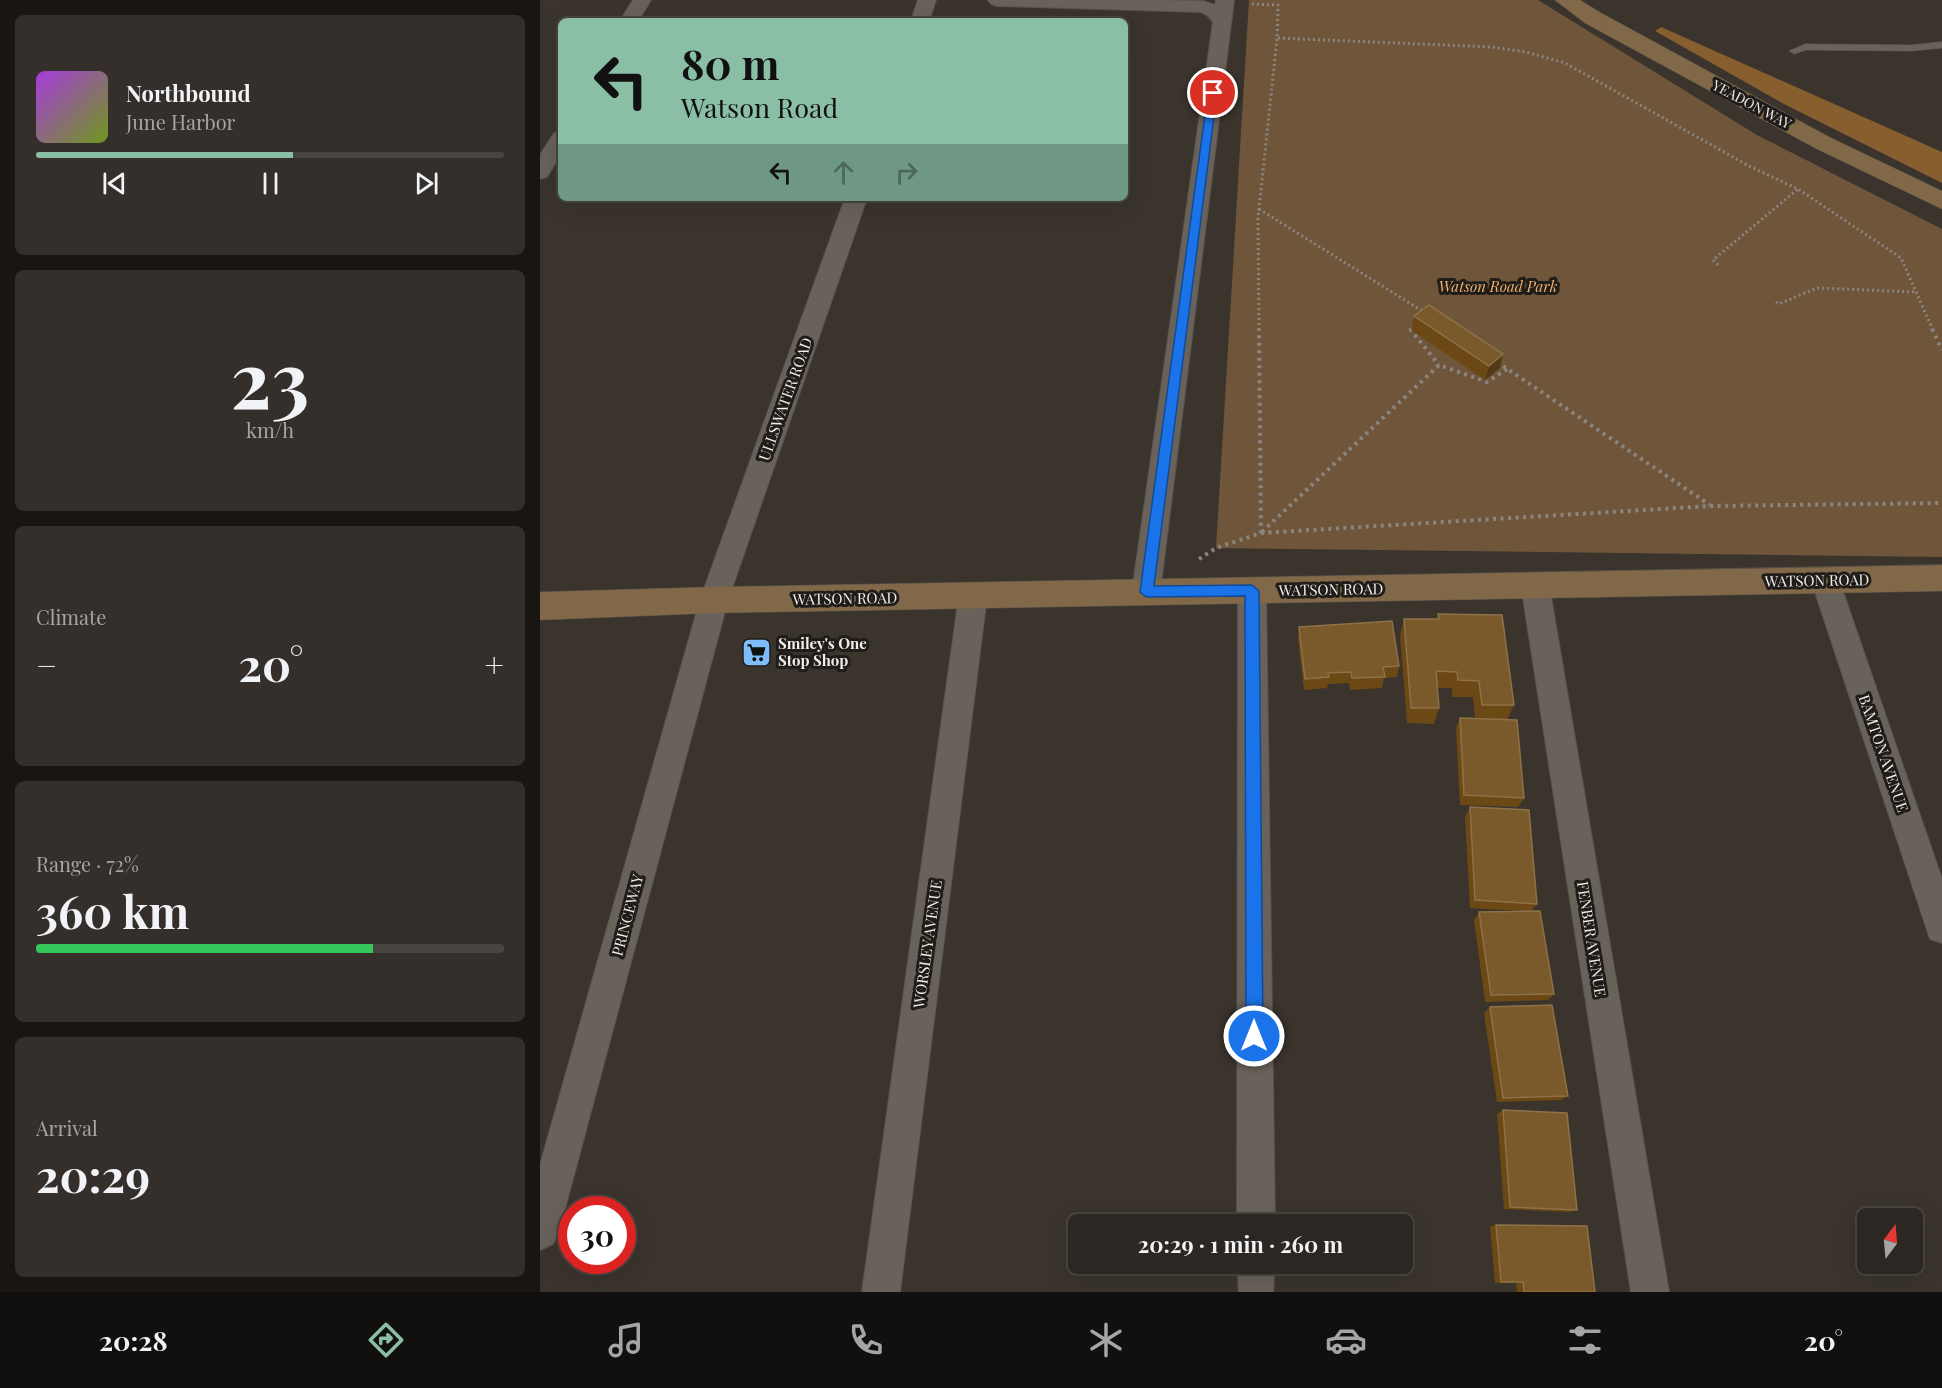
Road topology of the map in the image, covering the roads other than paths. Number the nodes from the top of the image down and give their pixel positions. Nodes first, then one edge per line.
1 (642, 0) edge
2 (927, 0) edge
3 (996, 0) edge
4 (1566, 0) edge
5 (1224, 8) edge
6 (631, 18) edge
7 (921, 18) edge
8 (1942, 45) edge
9 (1794, 51) dead end
10 (558, 142) edge
11 (540, 172) edge
12 (855, 201) edge
13 (1942, 201) edge
14 (1942, 578) edge
15 (1825, 580) junction
16 (1535, 585) junction
17 (1252, 591) junction
18 (1146, 592) junction
19 (973, 596) junction
20 (714, 600) junction
21 (540, 606) edge
22 (1942, 927) edge
23 (1256, 1214) edge
24 (540, 1231) edge
25 (881, 1292) edge
26 (1650, 1292) edge

1 - 6 street
2 - 7 street
3 - 5 street
4 - 13 street, YEADON WAY
5 - 18 street
8 - 9 lane
10 - 11 street
12 - 20 street, ULLSWATER ROAD
14 - 15 street, WATSON ROAD
15 - 16 street, WATSON ROAD
15 - 22 street, BAMTON AVENUE
16 - 17 street, WATSON ROAD
16 - 26 street, FENBER AVENUE
17 - 18 street, WATSON ROAD
17 - 23 street
18 - 19 street, WATSON ROAD
19 - 20 street, WATSON ROAD
19 - 25 street, WORSLEY AVENUE
20 - 21 street, WATSON ROAD
20 - 24 street, PRINCEWAY

